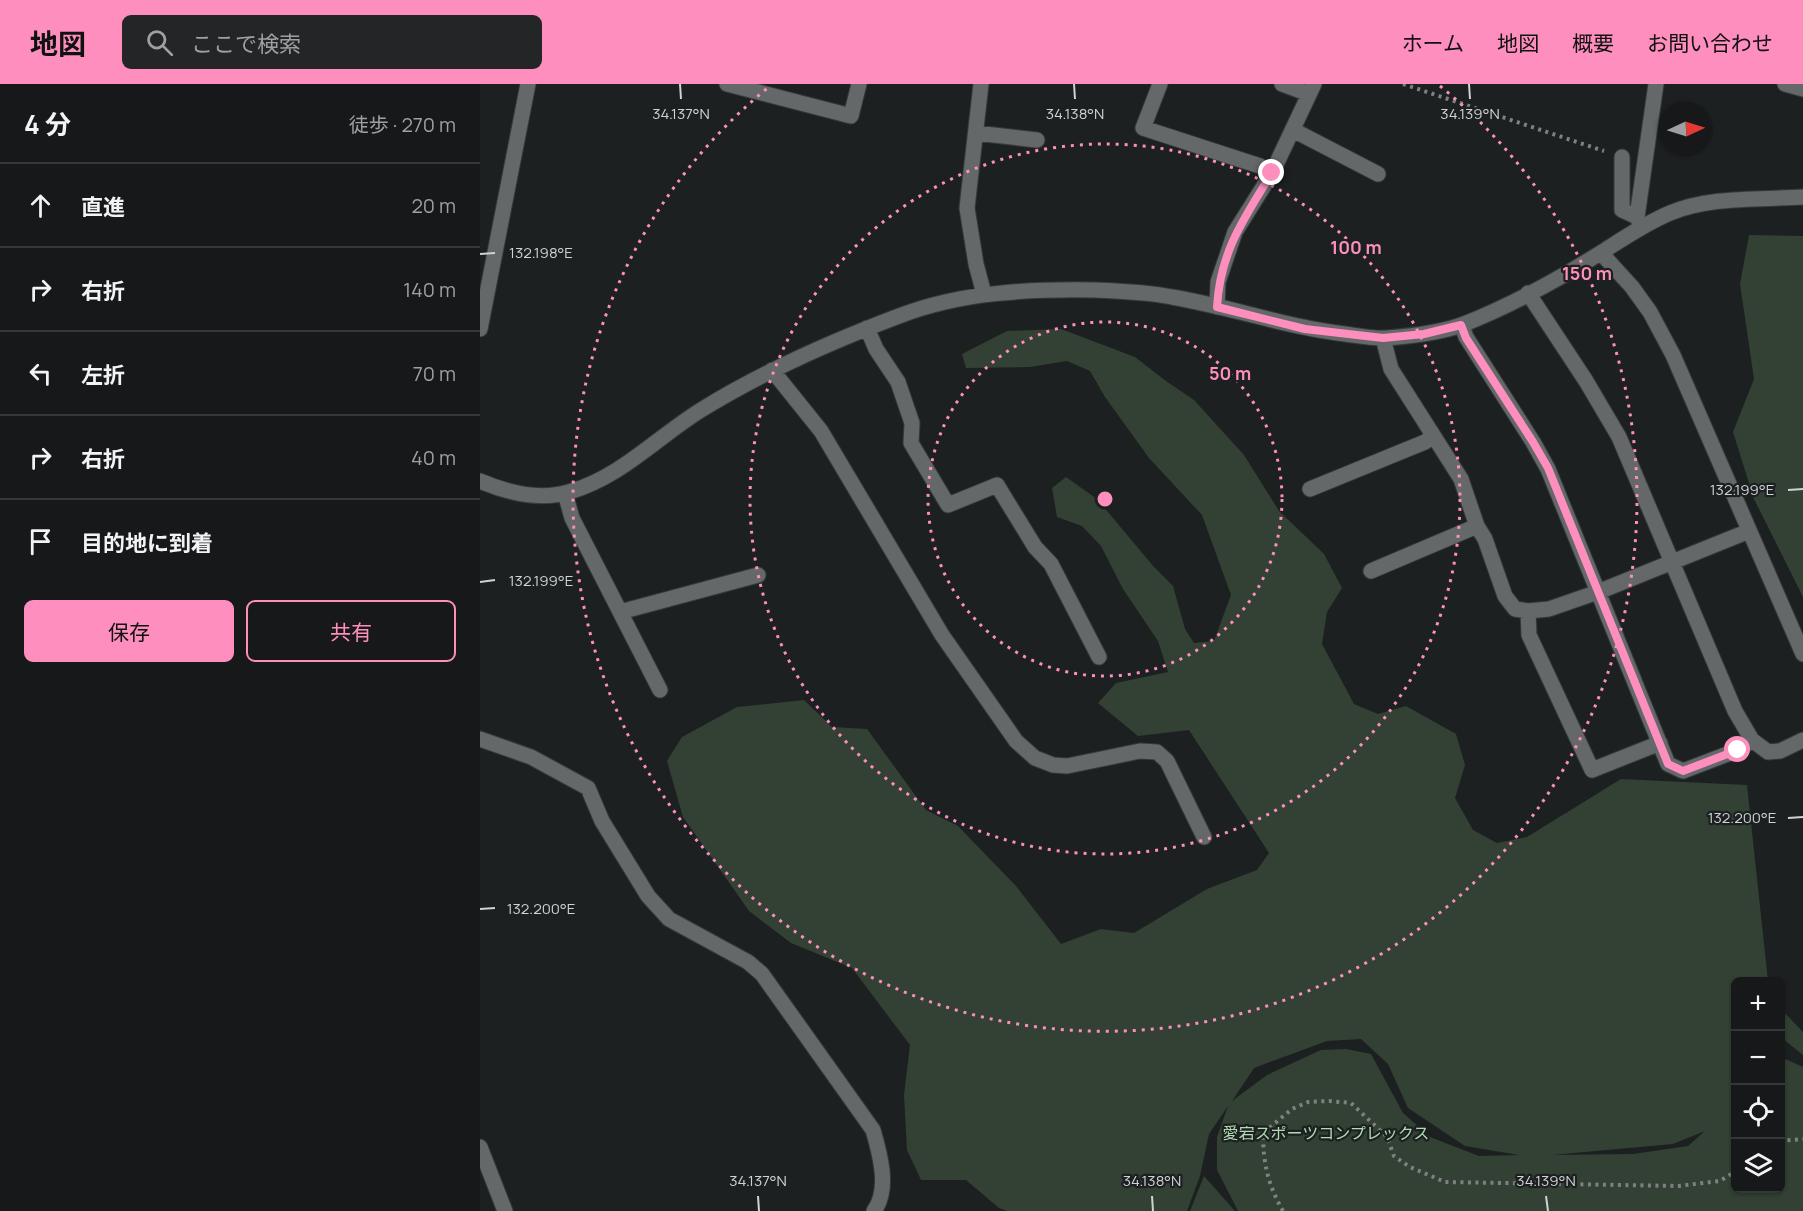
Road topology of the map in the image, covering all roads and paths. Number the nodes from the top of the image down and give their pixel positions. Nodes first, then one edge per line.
1 (528, 84) edge
2 (727, 84) edge
3 (859, 84) edge
4 (981, 84) edge
5 (1160, 84) edge
6 (1282, 84) edge
7 (1403, 84) edge
8 (1656, 84) edge
9 (1785, 84) edge
10 (1311, 89) edge
11 (1803, 89) edge
12 (1293, 130) junction
13 (976, 133) junction
14 (1037, 140) dead end
15 (1622, 157) joint
16 (1272, 173) junction
17 (1378, 174) dead end
18 (1803, 197) edge
19 (1639, 222) junction
20 (1601, 253) junction
21 (1528, 293) junction
22 (984, 294) junction
23 (1217, 307) junction
24 (1461, 325) junction
25 (480, 328) edge
26 (867, 328) junction
27 (1383, 338) junction
28 (772, 370) junction
29 (1433, 435) junction
30 (480, 481) edge
31 (1310, 489) dead end
32 (565, 493) junction
33 (1477, 526) junction
34 (1749, 531) junction
35 (1671, 562) junction
36 (1371, 571) dead end
37 (758, 575) dead end
38 (1598, 592) junction
39 (1528, 611) junction
40 (620, 612) junction
41 (1803, 654) edge
42 (1099, 657) dead end
43 (660, 690) dead end
44 (480, 740) edge
45 (1752, 740) junction
46 (1803, 740) edge
47 (1659, 743) junction
48 (1204, 837) dead end
49 (1803, 1139) edge
50 (1785, 1141) edge
51 (480, 1147) edge
52 (1731, 1174) edge
53 (505, 1211) edge
54 (874, 1211) edge
55 (1283, 1211) edge

1 - 25 street
2 - 3 street
4 - 13 street
5 - 16 street
6 - 10 street
7 - 15 path
8 - 19 street
9 - 11 street
10 - 12 street
12 - 16 street
12 - 17 street
13 - 14 street
13 - 22 street
15 - 19 street
16 - 23 street
18 - 19 street
19 - 20 street
20 - 21 street
20 - 34 street
21 - 24 street
21 - 35 street
22 - 23 street
22 - 26 street
23 - 27 street
24 - 27 street
24 - 38 street
26 - 28 street
26 - 42 street
27 - 29 street
28 - 32 street
28 - 48 street
29 - 31 street
29 - 33 street
30 - 32 street
32 - 40 street
33 - 36 street
33 - 39 street
34 - 35 street
34 - 41 street
35 - 38 street
35 - 45 street
37 - 40 street
38 - 39 street
38 - 47 street
39 - 47 street
40 - 43 street
44 - 54 street
45 - 46 street
45 - 47 street
49 - 50 path
51 - 53 street
52 - 55 path

